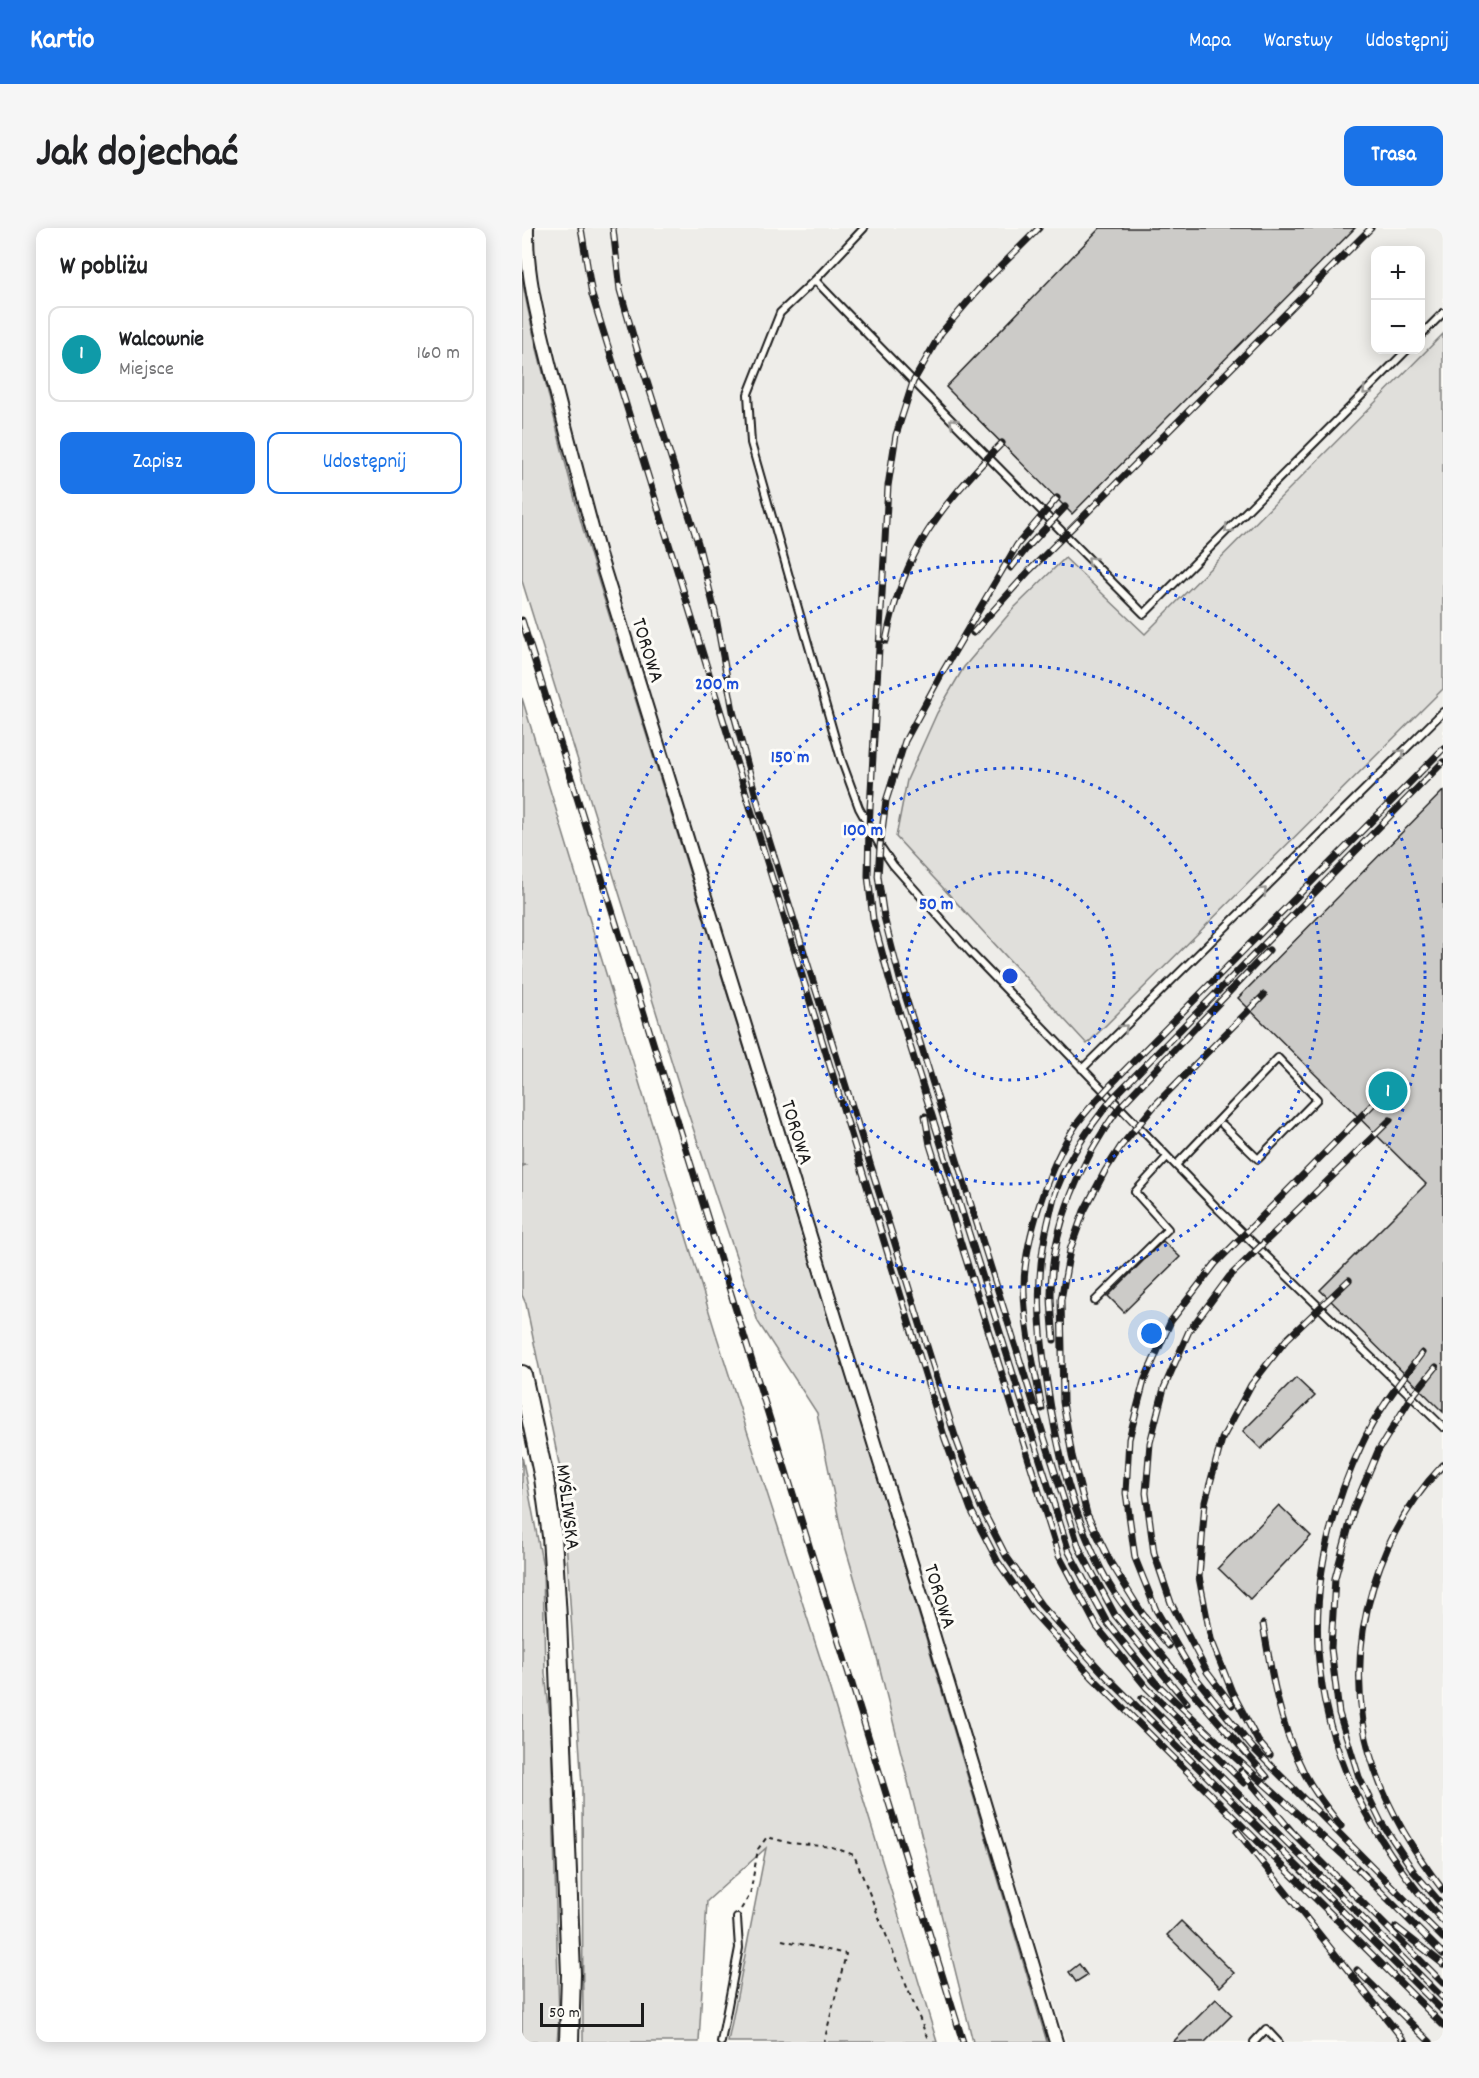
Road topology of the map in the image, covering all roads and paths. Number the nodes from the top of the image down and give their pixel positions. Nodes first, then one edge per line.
1 (527, 228) edge
2 (864, 228) edge
3 (815, 280) junction
4 (1443, 313) edge
5 (1425, 331) edge
6 (1403, 354) edge
7 (1443, 712) edge
8 (1082, 1069) junction
9 (1224, 1125) dead end
10 (1167, 1157) junction
11 (1176, 1166) junction
12 (1095, 1301) dead end
13 (522, 1375) edge
14 (1443, 1427) edge
15 (737, 1918) joint
16 (782, 1940) dead end
17 (569, 2042) edge
18 (721, 2042) edge
19 (824, 2042) edge
20 (929, 2042) edge
21 (1056, 2042) edge
22 (1254, 2042) edge
23 (1278, 2042) edge

1 - 21 street, TOROWA
2 - 3 lane
6 -> 3 lane
3 - 8 lane
4 - 5 lane
8 -> 7 lane
8 - 10 lane
9 - 11 lane
10 - 11 lane
10 - 12 lane
11 - 14 lane
13 - 17 street, MYŚLIWSKA
15 - 18 lane
15 - 20 path
16 - 19 path
22 - 23 lane

